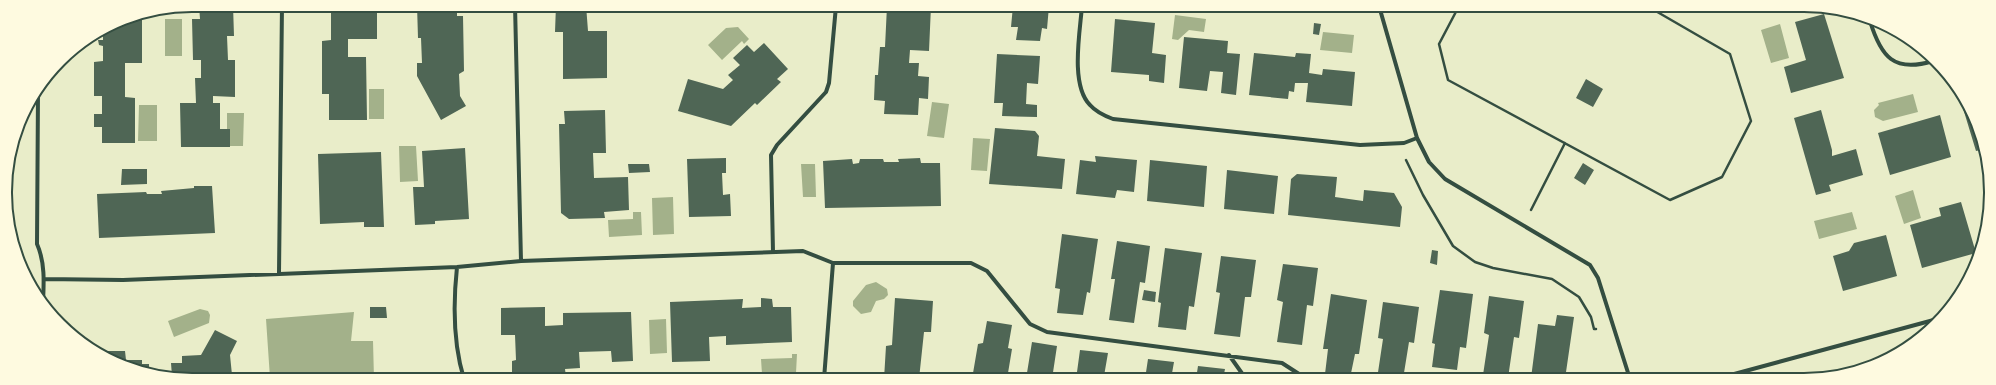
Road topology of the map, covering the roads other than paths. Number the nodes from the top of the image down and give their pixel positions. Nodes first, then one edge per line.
1 (282, 12) edge
2 (515, 12) edge
3 (835, 12) edge
4 (1082, 12) edge
5 (1381, 12) edge
6 (1872, 26) edge
7 (1928, 62) edge
8 (38, 99) edge
9 (1417, 138) junction
10 (773, 252) junction
11 (521, 261) junction
12 (833, 263) junction
13 (457, 267) junction
14 (280, 273) junction
15 (44, 279) junction
16 (43, 295) edge
17 (1930, 321) edge
18 (1228, 355) junction
19 (462, 373) edge
20 (824, 373) edge
21 (1242, 373) edge
22 (1297, 373) edge
23 (1628, 373) edge
24 (1738, 373) edge

1 - 14 street
2 - 11 street
3 - 10 street
4 - 9 street
5 - 9 street
6 - 7 street
8 - 15 street
9 - 23 street
10 - 11 street
10 - 12 street
11 - 13 street
12 - 18 street
12 - 20 street
13 - 14 street
13 - 19 street
14 - 15 street
15 - 16 street
17 - 24 street
18 - 21 street
18 - 22 street

